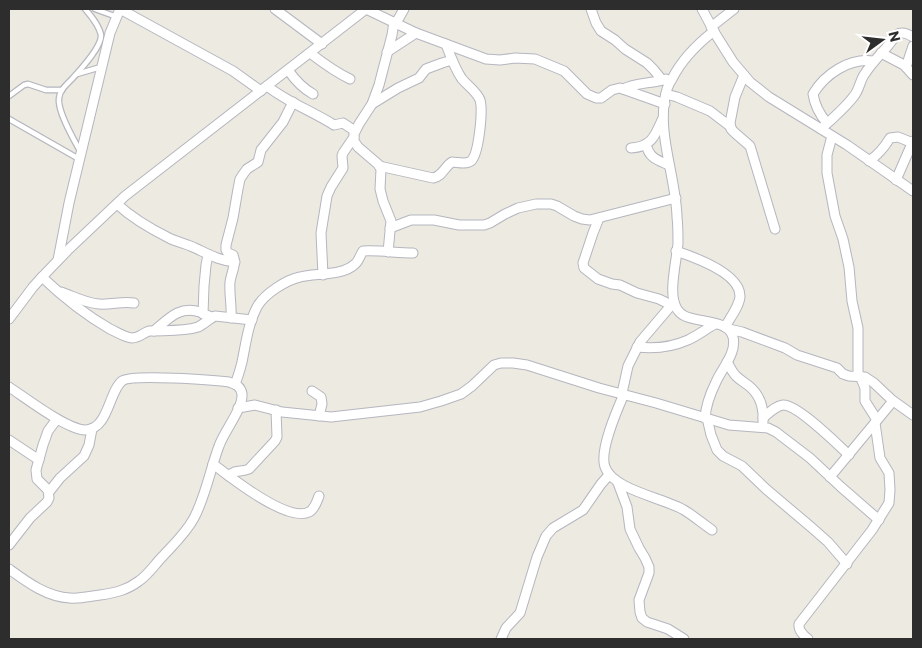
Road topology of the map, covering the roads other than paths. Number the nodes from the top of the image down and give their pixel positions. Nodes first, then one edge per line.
1 (85, 9) edge
2 (95, 9) edge
3 (275, 9) edge
4 (366, 9) edge
5 (404, 9) edge
6 (591, 9) edge
7 (702, 9) edge
8 (734, 9) edge
9 (119, 12) edge
10 (395, 23) junction
11 (712, 29) junction
12 (416, 33) junction
13 (913, 37) edge
14 (322, 44) junction
15 (446, 44) junction
16 (913, 46) edge
17 (387, 52) junction
18 (310, 53) junction
19 (881, 53) junction
20 (452, 60) junction
21 (873, 61) junction
22 (102, 67) junction
23 (906, 67) junction
24 (288, 70) junction
25 (76, 74) junction
26 (744, 75) junction
27 (913, 75) edge
28 (673, 77) junction
29 (350, 79) dead end
30 (662, 80) junction
31 (264, 88) junction
32 (623, 89) junction
33 (62, 90) junction
34 (313, 94) dead end
35 (9, 96) edge
36 (665, 99) junction
37 (293, 102) junction
38 (372, 104) junction
39 (664, 115) junction
40 (9, 119) edge
41 (824, 126) junction
42 (731, 127) junction
43 (355, 134) junction
44 (832, 136) junction
45 (913, 142) edge
46 (646, 144) junction
47 (631, 148) dead end
48 (80, 156) junction
49 (869, 161) junction
50 (669, 165) junction
51 (379, 166) junction
52 (896, 180) junction
53 (913, 192) edge
54 (676, 198) junction
55 (117, 204) junction
56 (599, 218) junction
57 (390, 228) junction
58 (775, 229) dead end
59 (676, 251) junction
60 (388, 252) junction
61 (413, 253) dead end
62 (208, 255) junction
63 (58, 261) junction
64 (235, 262) junction
65 (323, 275) junction
66 (42, 278) junction
67 (56, 290) junction
68 (134, 303) dead end
69 (673, 303) junction
70 (208, 316) junction
71 (228, 317) junction
72 (9, 319) edge
73 (252, 320) junction
74 (715, 324) junction
75 (727, 328) junction
76 (154, 331) junction
77 (247, 334) junction
78 (637, 347) junction
79 (727, 362) junction
80 (859, 376) junction
81 (236, 384) junction
82 (9, 387) edge
83 (312, 391) dead end
84 (623, 394) junction
85 (893, 401) junction
86 (238, 408) junction
87 (276, 410) junction
88 (913, 415) edge
89 (319, 416) junction
90 (706, 418) junction
91 (57, 419) junction
92 (763, 422) junction
93 (876, 422) junction
94 (92, 429) junction
95 (9, 440) edge
96 (849, 454) junction
97 (39, 460) junction
98 (213, 464) junction
99 (609, 475) junction
100 (229, 476) junction
101 (830, 477) junction
102 (618, 483) junction
103 (49, 492) junction
104 (319, 496) dead end
105 (879, 520) junction
106 (712, 530) dead end
107 (9, 545) edge
108 (846, 564) junction
109 (9, 569) edge
110 (501, 639) edge
111 (684, 639) edge
112 (808, 639) edge

1 - 25 lane
2 - 9 lane
3 - 14 street
4 - 10 street
4 - 14 street
5 - 10 street
6 - 30 street
7 - 11 street
8 - 11 street
9 - 22 street
9 - 31 street
10 - 12 street
10 - 17 street
11 - 26 street
11 - 28 street
12 - 15 street
12 - 17 street
13 - 19 street
14 - 18 street
15 - 20 street
15 - 32 street
16 - 23 street
17 - 38 street
18 - 24 street
18 - 29 street
19 - 21 street
19 - 23 street
20 - 38 street
20 - 51 street
21 - 41 street
21 - 41 street
22 - 25 lane
22 - 48 street
23 - 27 street
24 - 31 street
24 - 34 street
25 - 33 lane
26 - 41 street
26 - 42 street
28 - 30 street
28 - 36 street
30 - 32 street
31 - 37 street
31 - 55 street
32 - 36 street
33 - 35 lane
33 - 48 lane
36 - 39 street
36 - 42 street
37 - 43 street
37 - 64 street
38 - 43 street
39 - 46 street
39 - 50 street
40 - 48 lane
41 - 44 street
42 - 58 street
43 - 51 street
43 - 65 street
44 - 49 street
44 - 80 street
45 - 49 street
45 - 52 street
46 - 47 street
46 - 50 street
48 - 63 street
49 - 52 street
50 - 54 street
51 - 57 street
52 - 53 street
54 - 56 street
54 - 59 street
55 - 62 street
55 - 63 street
56 - 57 street
56 - 69 street
57 - 60 street
59 - 69 street
59 - 75 street
60 - 61 street
60 - 65 street
62 - 64 street
62 - 70 street
63 - 66 street
64 - 71 street
65 - 73 street
66 - 67 street
66 - 72 street
67 - 68 street
67 - 76 street
69 - 74 street
69 - 78 street
70 - 71 street
70 - 76 street
70 - 76 street
71 - 73 street
71 - 77 street
73 - 77 street
74 - 75 street
74 - 78 street
75 - 79 street
75 - 80 street
77 - 81 street
78 - 84 street
79 - 90 street
79 - 92 street
80 - 85 street
80 - 93 street
81 - 86 street
81 - 94 street
82 - 91 street
83 - 89 street
84 - 89 street
84 - 90 street
84 - 99 street
85 - 88 street
85 - 93 street
86 - 87 street
86 - 98 street
87 - 89 street
87 - 100 street
90 - 92 street
90 - 108 street
91 - 94 street
91 - 97 street
92 - 96 street
92 - 101 street
93 - 96 street
93 - 105 street
94 - 103 street
95 - 97 street
96 - 101 street
97 - 103 street
98 - 100 street
98 - 109 street
99 - 102 street
99 - 110 street
100 - 104 street
101 - 105 street
102 - 106 street
102 - 111 street
103 - 107 street
105 - 108 street
108 - 112 street

